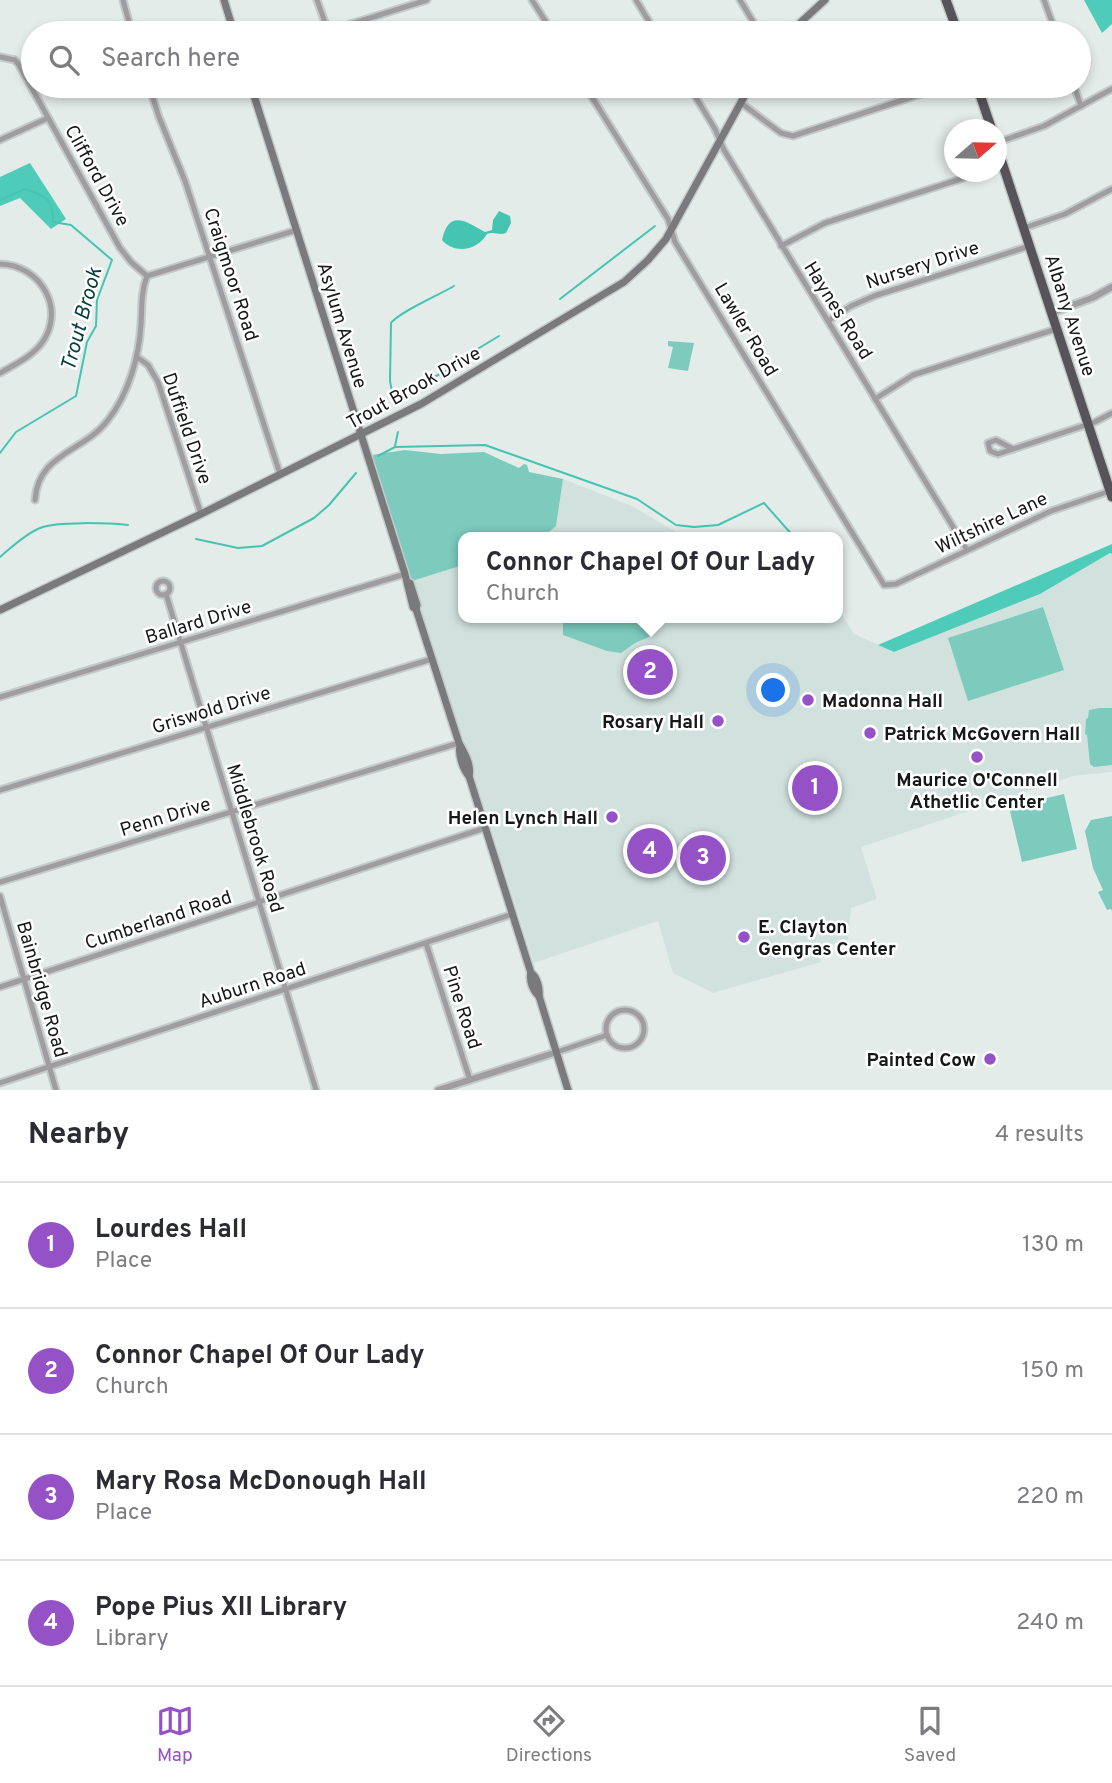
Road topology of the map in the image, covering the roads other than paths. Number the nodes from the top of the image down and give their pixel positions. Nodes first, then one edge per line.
1 (123, 0) edge
2 (224, 0) edge
3 (317, 0) edge
4 (425, 0) edge
5 (532, 0) edge
6 (636, 0) edge
7 (740, 0) edge
8 (825, 0) edge
9 (946, 0) edge
10 (1044, 0) edge
11 (129, 21) edge
12 (230, 21) edge
13 (322, 21) edge
14 (359, 21) edge
15 (545, 21) edge
16 (649, 21) edge
17 (753, 21) edge
18 (802, 21) edge
19 (954, 21) edge
20 (1052, 21) edge
21 (0, 57) edge
22 (21, 69) edge
23 (1112, 89) edge
24 (37, 98) edge
25 (153, 98) edge
26 (255, 98) edge
27 (592, 98) edge
28 (696, 98) edge
29 (744, 98) edge
30 (909, 98) edge
31 (981, 98) edge
32 (1078, 98) edge
33 (741, 103) junction
34 (1081, 106) junction
35 (48, 118) junction
36 (988, 119) edge
37 (0, 140) edge
38 (1007, 140) edge
39 (720, 141) junction
40 (951, 182) edge
41 (1006, 182) edge
42 (1112, 189) edge
43 (1024, 228) junction
44 (671, 229) junction
45 (297, 230) junction
46 (781, 246) junction
47 (1030, 246) junction
48 (210, 257) junction
49 (0, 264) edge
50 (147, 276) junction
51 (1112, 287) edge
52 (1051, 313) junction
53 (828, 321) junction
54 (1056, 329) junction
55 (137, 357) junction
56 (0, 373) edge
57 (875, 399) junction
58 (1112, 414) edge
59 (1087, 424) junction
60 (360, 435) junction
61 (1013, 449) dead end
62 (280, 474) junction
63 (1111, 494) edge
64 (35, 500) dead end
65 (201, 514) junction
66 (967, 550) junction
67 (405, 574) junction
68 (887, 586) joint
69 (166, 594) dead end
70 (0, 610) edge
71 (181, 642) junction
72 (432, 659) junction
73 (0, 697) edge
74 (207, 727) junction
75 (459, 744) junction
76 (0, 790) edge
77 (232, 813) junction
78 (485, 828) junction
79 (0, 882) edge
80 (0, 896) edge
81 (260, 902) junction
82 (513, 914) junction
83 (426, 943) junction
84 (24, 979) junction
85 (0, 987) edge
86 (285, 989) junction
87 (607, 1035) junction
88 (556, 1052) junction
89 (49, 1067) junction
90 (470, 1080) junction
91 (0, 1083) edge
92 (56, 1090) edge
93 (316, 1090) edge
94 (438, 1090) edge
95 (568, 1090) edge

1 - 11 street
2 - 12 main road
3 - 13 street
4 - 14 street
5 - 15 street
6 - 16 street
7 - 17 street
8 - 18 main road
9 - 19 highway
10 - 20 street
21 - 22 street, Clifford Drive
23 - 34 street
24 - 35 street, Clifford Drive
25 - 48 street, Craigmoor Road
26 - 45 main road, Asylum Avenue
27 - 44 street, Lawler Road
28 - 39 street, Haynes Road
29 - 33 main road, Trout Brook Drive
30 - 33 street
31 - 36 highway
32 - 34 street
33 - 39 main road, Trout Brook Drive
34 - 38 street
35 - 37 street
35 - 50 street, Clifford Drive
39 - 44 main road, Trout Brook Drive
39 - 46 street, Haynes Road
40 - 46 street
41 - 43 highway, Albany Avenue
42 - 43 street
43 - 47 highway, Albany Avenue
44 - 60 main road, Trout Brook Drive
44 - 68 street, Lawler Road
45 - 48 street
45 - 60 main road, Asylum Avenue
46 - 53 street, Haynes Road
47 - 52 highway, Albany Avenue
47 - 53 street, Nursery Drive
48 - 50 street
48 - 62 street, Craigmoor Road
49 - 56 street
50 - 55 street
51 - 52 street
52 - 54 highway, Albany Avenue
53 - 57 street, Haynes Road
54 - 57 street
54 - 59 highway, Albany Avenue
55 - 64 street
55 - 65 street, Duffield Drive
57 - 66 street, Haynes Road
58 - 59 street
59 - 61 street
59 - 63 highway, Albany Avenue
60 - 62 main road, Trout Brook Drive
60 - 67 main road, Asylum Avenue
62 - 65 main road, Trout Brook Drive
63 - 66 street, Wiltshire Lane
65 - 70 main road, Trout Brook Drive
66 - 68 street, Wiltshire Lane
67 - 71 street, Ballard Drive
67 - 72 main road, Asylum Avenue
69 - 71 street, Middlebrook Road
71 - 73 street, Ballard Drive
71 - 74 street, Middlebrook Road
72 - 74 street, Griswold Drive
72 - 75 main road, Asylum Avenue
74 - 76 street, Griswold Drive
74 - 77 street, Middlebrook Road
75 - 77 street, Penn Drive
75 - 78 main road, Asylum Avenue
77 - 79 street, Penn Drive
77 - 81 street, Middlebrook Road
78 - 81 street, Cumberland Road
78 - 82 main road, Asylum Avenue
80 - 84 street, Bainbridge Road
81 - 84 street, Cumberland Road
81 - 86 street, Middlebrook Road
82 - 83 street, Auburn Road
82 - 88 main road, Asylum Avenue
83 - 86 street, Auburn Road
83 - 90 street, Pine Road
84 - 85 street, Cumberland Road
84 - 89 street, Bainbridge Road
86 - 89 street, Auburn Road
86 - 93 street, Middlebrook Road
87 - 87 street
87 - 88 street
88 - 90 street
88 - 95 main road, Asylum Avenue
89 - 91 street, Auburn Road
89 - 92 street, Bainbridge Road
90 - 94 street

